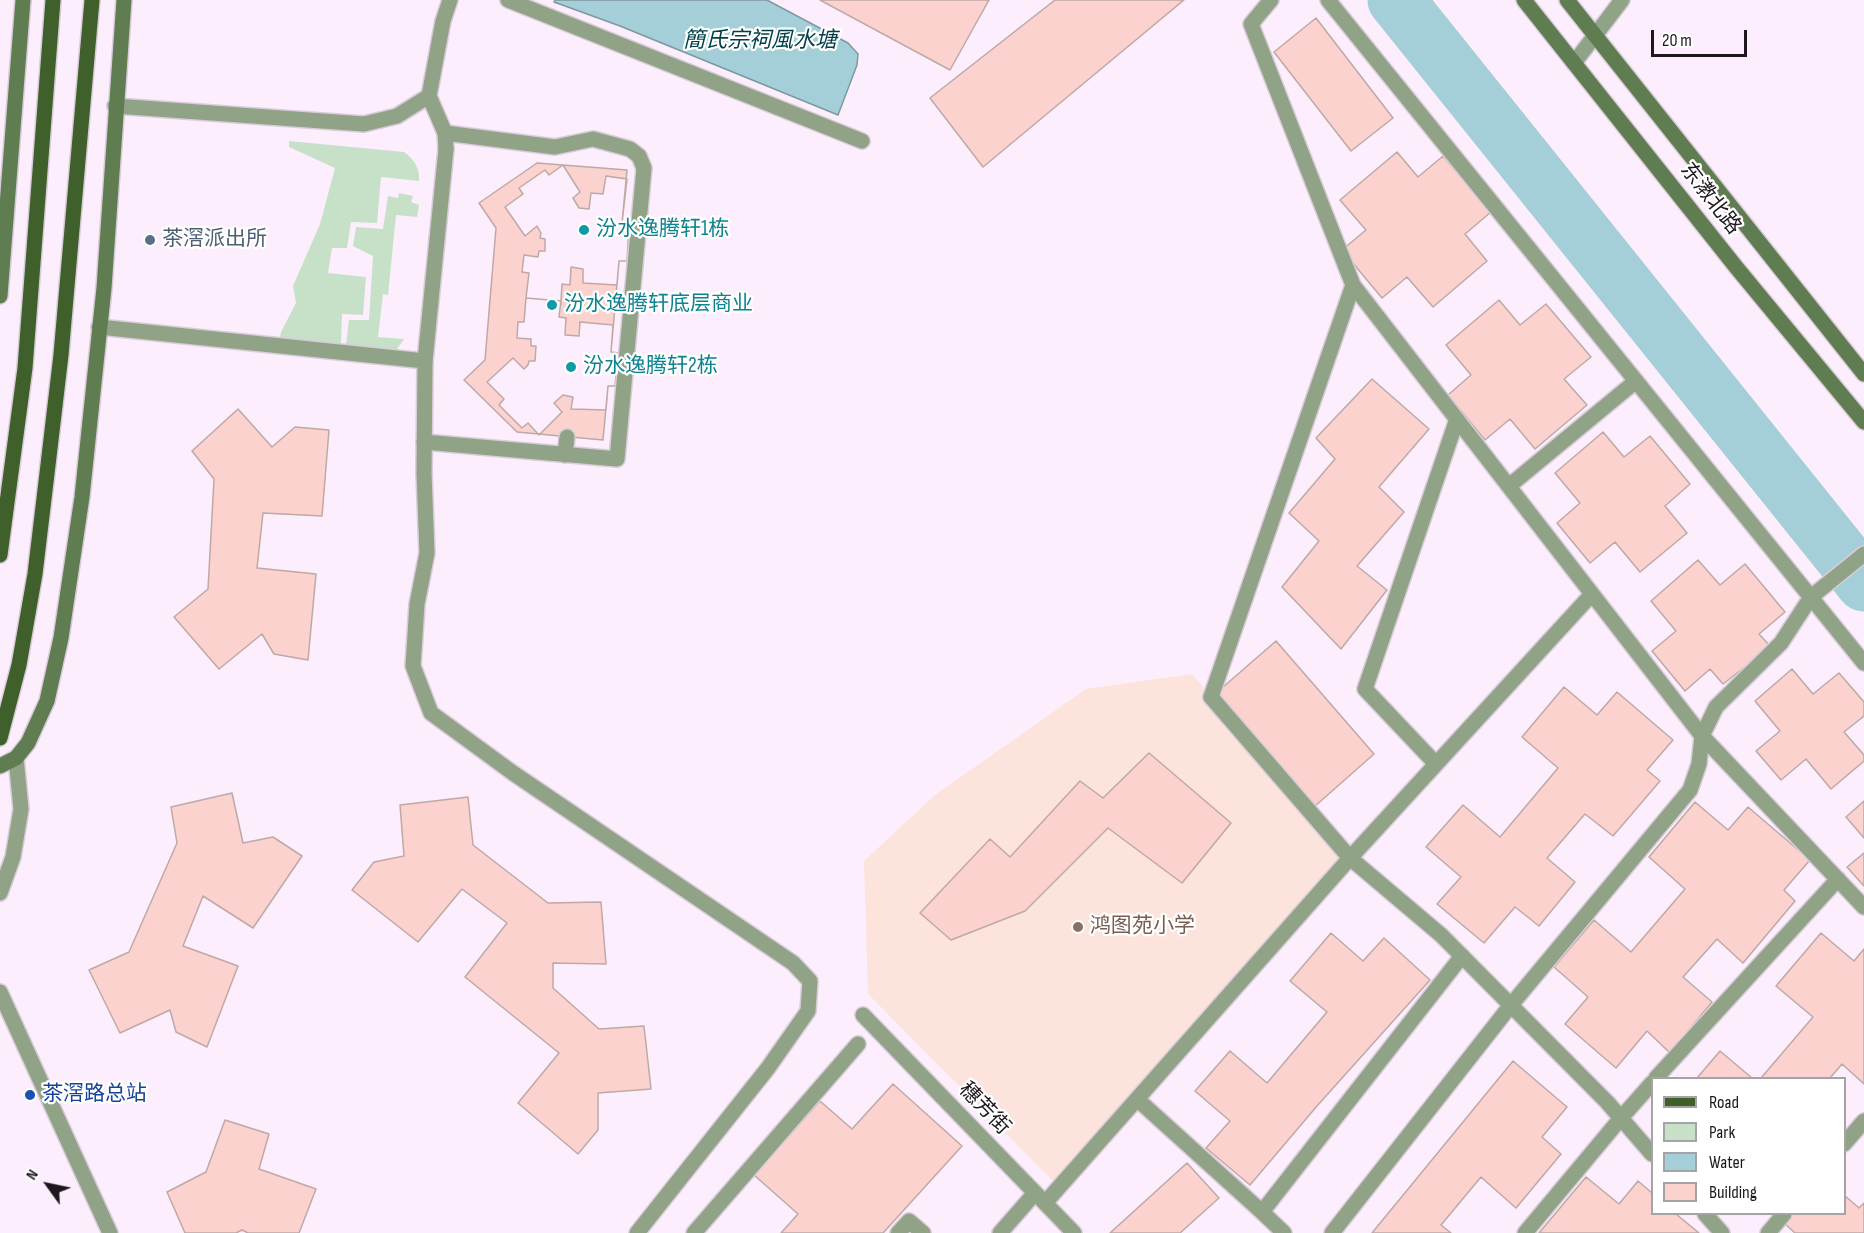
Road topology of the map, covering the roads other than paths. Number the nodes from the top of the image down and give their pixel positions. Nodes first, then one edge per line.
1 (23, 0) edge
2 (124, 0) edge
3 (450, 0) edge
4 (508, 0) edge
5 (1271, 0) edge
6 (1328, 0) edge
7 (1524, 0) edge
8 (1567, 0) edge
9 (1622, 0) edge
10 (53, 2) edge
11 (92, 3) edge
12 (1595, 35) junction
13 (1574, 63) junction
14 (429, 96) junction
15 (115, 106) junction
16 (445, 133) junction
17 (862, 141) dead end
18 (1353, 285) junction
19 (0, 296) edge
20 (99, 327) junction
21 (424, 361) junction
22 (1864, 374) edge
23 (1636, 381) junction
24 (1457, 419) junction
25 (1864, 422) edge
26 (567, 437) dead end
27 (424, 442) junction
28 (566, 454) junction
29 (1509, 486) junction
30 (1864, 554) edge
31 (0, 555) edge
32 (1592, 594) junction
33 (1811, 597) junction
34 (1864, 663) edge
35 (1702, 736) junction
36 (0, 738) edge
37 (16, 758) junction
38 (1436, 764) junction
39 (0, 766) edge
40 (1350, 858) junction
41 (1838, 879) junction
42 (0, 893) edge
43 (1864, 907) edge
44 (1462, 956) junction
45 (0, 992) edge
46 (1511, 1005) junction
47 (863, 1015) dead end
48 (858, 1044) dead end
49 (1657, 1077) edge
50 (1651, 1085) edge
51 (1137, 1099) junction
52 (1621, 1118) junction
53 (1864, 1121) edge
54 (1846, 1143) edge
55 (1651, 1152) edge
56 (1040, 1198) junction
57 (1262, 1212) junction
58 (1706, 1215) edge
59 (1783, 1215) edge
60 (110, 1233) edge
61 (637, 1233) edge
62 (694, 1233) edge
63 (898, 1233) edge
64 (923, 1233) edge
65 (1000, 1233) edge
66 (1074, 1233) edge
67 (1284, 1233) edge
68 (1332, 1233) edge
69 (1525, 1233) edge
70 (1722, 1233) edge
71 (1768, 1233) edge

1 - 19 street
2 - 15 street
3 - 14 street
4 - 17 street
5 - 18 street
6 - 23 street
7 - 13 street, 东漖北路
8 - 12 street, 东漖北路
9 - 12 street
10 - 31 main road
11 - 36 main road
12 - 13 street
12 - 22 street, 东漖北路
13 - 25 street, 东漖北路
14 - 15 street
14 - 16 street
15 - 20 street
16 - 21 street
16 - 28 street
18 - 24 street
18 - 40 street
20 - 21 street
20 - 37 street
21 - 27 street
23 - 29 street
23 - 33 street
24 - 29 street
24 - 38 street
26 - 28 street
27 - 28 street
27 - 61 street
29 - 32 street
30 - 33 street
32 - 35 street
32 - 38 street
33 - 34 street
33 - 35 street
35 - 41 street
35 - 46 street
37 - 39 street
37 - 42 street
38 - 40 street
40 - 44 street
40 - 51 street
41 - 43 street
41 - 49 street
44 - 46 street
44 - 57 street
45 - 60 street
46 - 52 street
46 - 68 street
47 - 56 street, 穗芳街
48 - 62 street
50 - 52 street
51 - 56 street
51 - 57 street
52 - 55 street
52 - 69 street
53 - 54 street
56 - 65 street
56 - 66 street, 穗芳街
57 - 67 street
58 - 70 street
59 - 71 street
63 - 64 street

